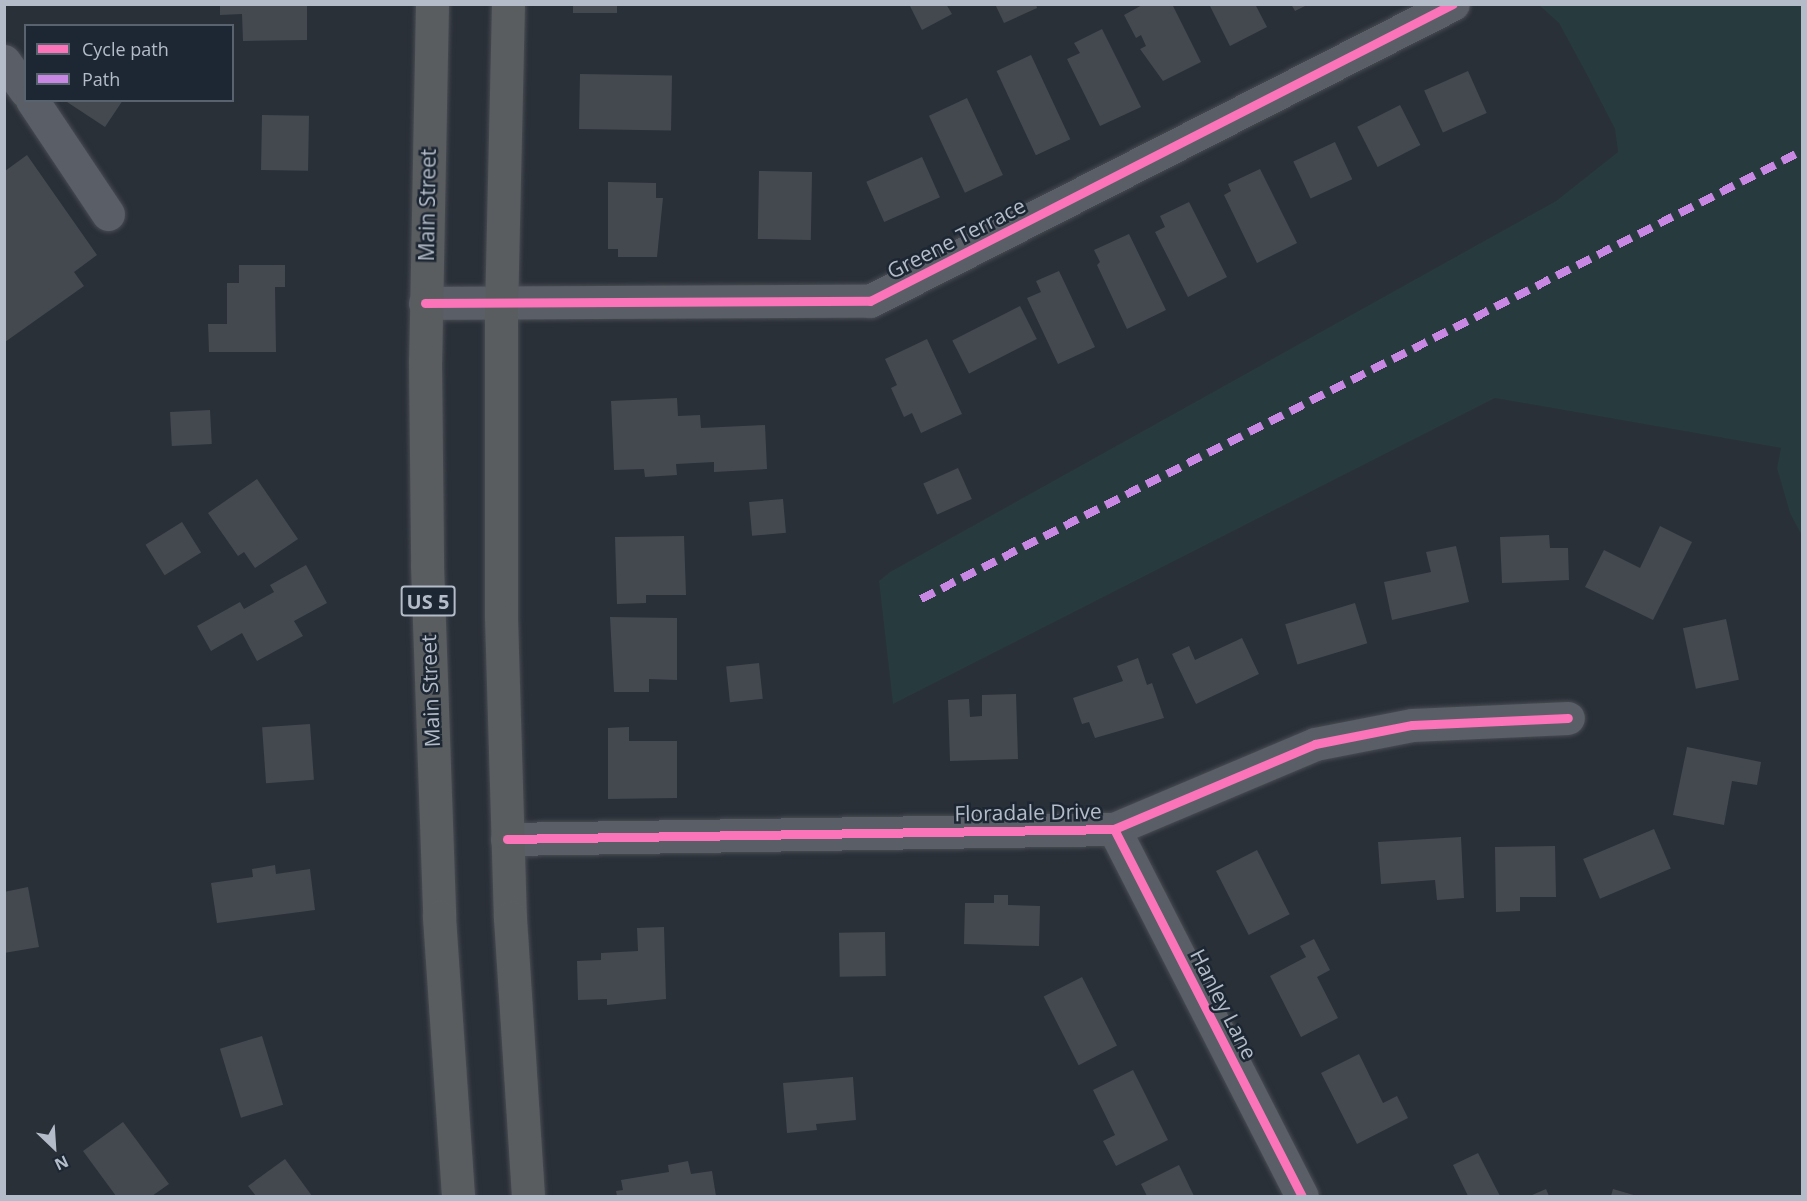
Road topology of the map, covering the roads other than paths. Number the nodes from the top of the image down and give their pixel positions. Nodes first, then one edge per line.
1 (432, 4) edge
2 (508, 4) edge
3 (1454, 4) edge
4 (29, 102) edge
5 (108, 214) dead end
6 (425, 303) junction
7 (501, 303) junction
8 (1568, 718) dead end
9 (1114, 829) junction
10 (507, 839) junction
11 (458, 1197) edge
12 (528, 1197) edge
13 (1302, 1197) edge

1 - 6 highway, Main Street / US 5
2 - 7 highway
3 - 7 street, Greene Terrace
4 - 5 street
6 - 7 street, Greene Terrace
6 - 11 highway, Main Street / US 5
7 - 10 highway
8 - 9 street, Floradale Drive
9 - 10 street, Floradale Drive
9 - 13 street, Hanley Lane
10 - 12 highway

